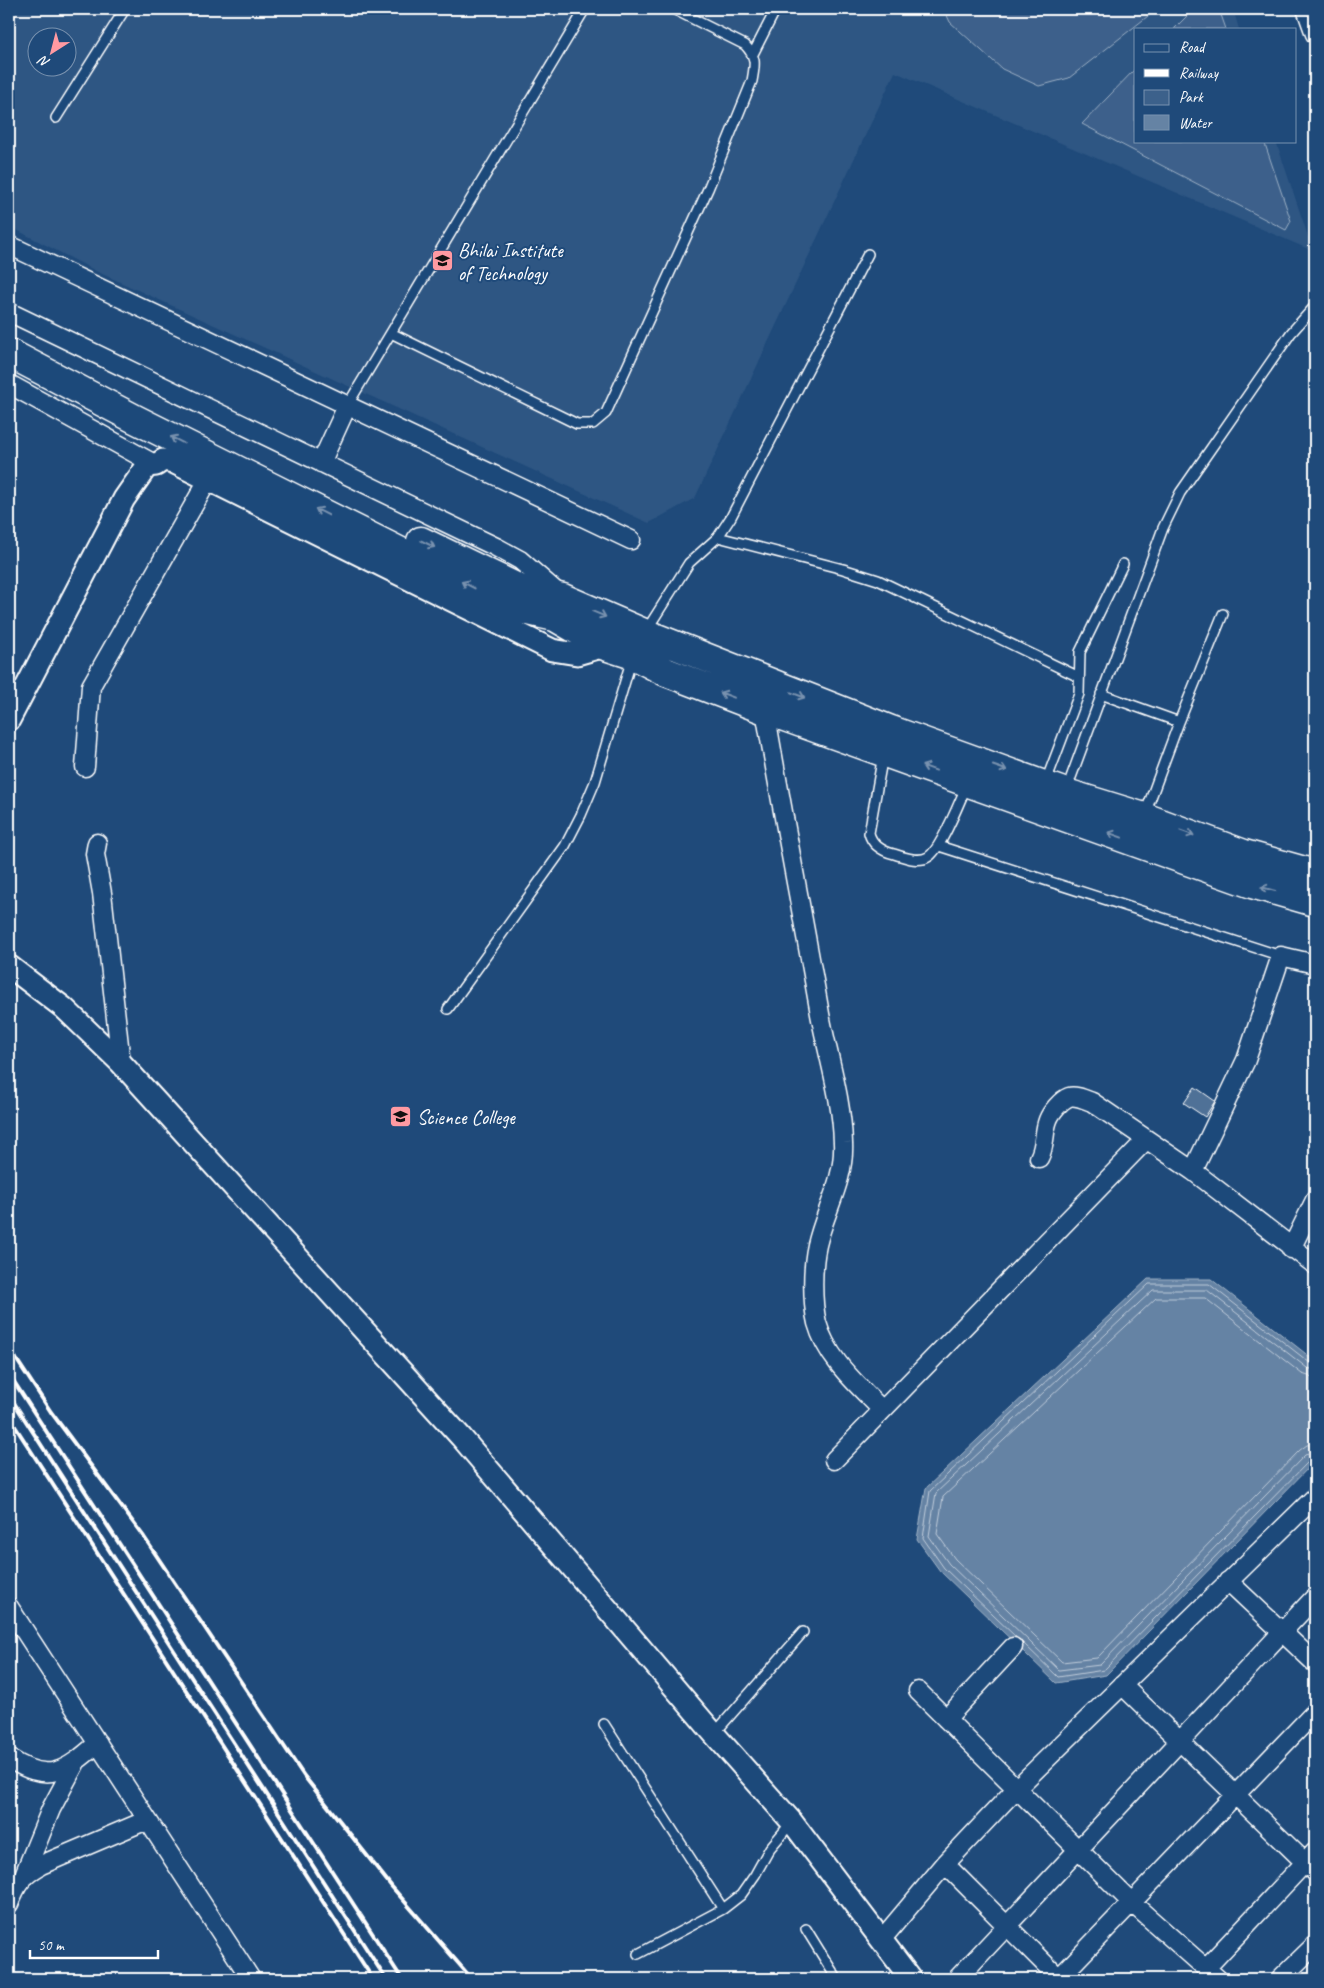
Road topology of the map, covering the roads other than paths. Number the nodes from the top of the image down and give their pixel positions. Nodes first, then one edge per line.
1 (125, 9) edge
2 (585, 9) edge
3 (673, 9) edge
4 (776, 9) edge
5 (1306, 9) edge
6 (1315, 34) edge
7 (753, 54) junction
8 (56, 118) dead end
9 (9, 245) edge
10 (868, 254) dead end
11 (1315, 306) edge
12 (9, 312) edge
13 (391, 333) junction
14 (9, 334) edge
15 (9, 353) edge
16 (9, 384) edge
17 (347, 406) junction
18 (321, 463) junction
19 (156, 465) junction
20 (208, 480) junction
21 (718, 536) junction
22 (631, 540) dead end
23 (1123, 564) dead end
24 (516, 598) junction
25 (563, 598) junction
26 (1223, 614) dead end
27 (639, 644) junction
28 (605, 646) junction
29 (1079, 677) junction
30 (1101, 694) junction
31 (765, 710) junction
32 (9, 720) edge
33 (1179, 722) junction
34 (884, 752) junction
35 (85, 767) dead end
36 (968, 782) junction
37 (1055, 788) junction
38 (1144, 817) junction
39 (97, 843) dead end
40 (939, 846) junction
41 (1315, 874) edge
42 (1315, 902) edge
43 (1281, 956) junction
44 (1315, 964) edge
45 (9, 966) edge
46 (448, 1009) dead end
47 (121, 1064) junction
48 (1146, 1140) junction
49 (1039, 1158) dead end
50 (1193, 1171) junction
51 (1315, 1200) edge
52 (1292, 1249) junction
53 (1315, 1266) edge
54 (882, 1410) junction
55 (834, 1460) dead end
56 (1315, 1497) edge
57 (1228, 1581) junction
58 (1315, 1597) edge
59 (9, 1607) edge
60 (803, 1632) dead end
61 (1282, 1632) junction
62 (1013, 1647) dead end
63 (1315, 1663) edge
64 (1122, 1685) junction
65 (918, 1691) dead end
66 (1315, 1712) edge
67 (946, 1719) junction
68 (604, 1724) dead end
69 (714, 1734) junction
70 (1180, 1742) junction
71 (98, 1743) junction
72 (9, 1758) edge
73 (75, 1764) junction
74 (1016, 1788) junction
75 (1235, 1795) junction
76 (148, 1820) junction
77 (792, 1822) junction
78 (1078, 1850) junction
79 (1312, 1862) edge
80 (945, 1864) junction
81 (24, 1875) junction
82 (1132, 1903) junction
83 (9, 1904) edge
84 (723, 1909) junction
85 (1007, 1926) junction
86 (806, 1929) dead end
87 (882, 1939) junction
88 (1315, 1945) edge
89 (638, 1954) dead end
90 (1212, 1974) edge
91 (251, 1979) edge
92 (837, 1979) edge
93 (911, 1979) edge
94 (957, 1979) edge
95 (1058, 1979) edge
96 (1280, 1979) edge

1 - 8 lane
2 - 13 lane
3 - 7 lane
4 - 7 lane
5 - 6 street
7 - 13 lane
9 - 17 street
10 - 21 lane
11 - 30 lane
12 - 18 street
13 - 17 lane
14 -> 24 main road
24 -> 15 main road
16 - 19 street
17 - 18 street
17 - 22 street
18 - 25 street
19 - 20 street
19 - 32 street
20 - 28 street
20 - 35 street
21 - 27 lane
21 - 29 lane
23 - 29 lane
24 - 25 main road
24 - 28 main road
25 -> 27 main road
26 - 33 lane
27 - 28 main road
31 -> 27 main road
27 -> 37 main road
27 - 46 lane
29 - 37 lane
30 - 33 lane
30 - 37 lane
31 - 34 main road
31 - 54 street
33 - 38 lane
36 -> 34 main road
34 - 40 lane
36 - 40 lane
42 -> 36 main road
37 - 38 main road
38 -> 41 main road
39 - 47 street
40 - 43 lane
43 - 44 street
43 - 50 street
45 - 47 street
47 - 69 street
48 - 49 street
48 - 50 street
48 - 54 street
50 - 52 street
51 - 52 street
52 - 53 street
54 - 55 street
56 - 57 street
57 - 61 street
57 - 64 street
58 - 61 street
59 - 71 street
60 - 69 lane
61 - 63 street
61 - 70 street
62 - 67 street
64 - 70 street
64 - 74 street
65 - 67 street
66 - 75 street
67 - 74 street
68 - 84 lane
69 - 77 street
70 - 75 street
70 - 78 street
71 - 73 street
71 - 76 street
72 - 73 street
73 - 81 street
74 - 78 street
74 - 80 street
75 - 79 street
75 - 82 street
76 - 81 street
76 - 91 street
77 - 84 lane
77 - 87 street
78 - 82 street
78 - 85 street
79 - 90 street
80 - 85 street
80 - 87 street
81 - 83 street
82 - 90 street
82 - 95 street
84 - 89 lane
85 - 94 street
85 - 95 street
86 - 92 lane
87 - 93 street
88 - 96 street

